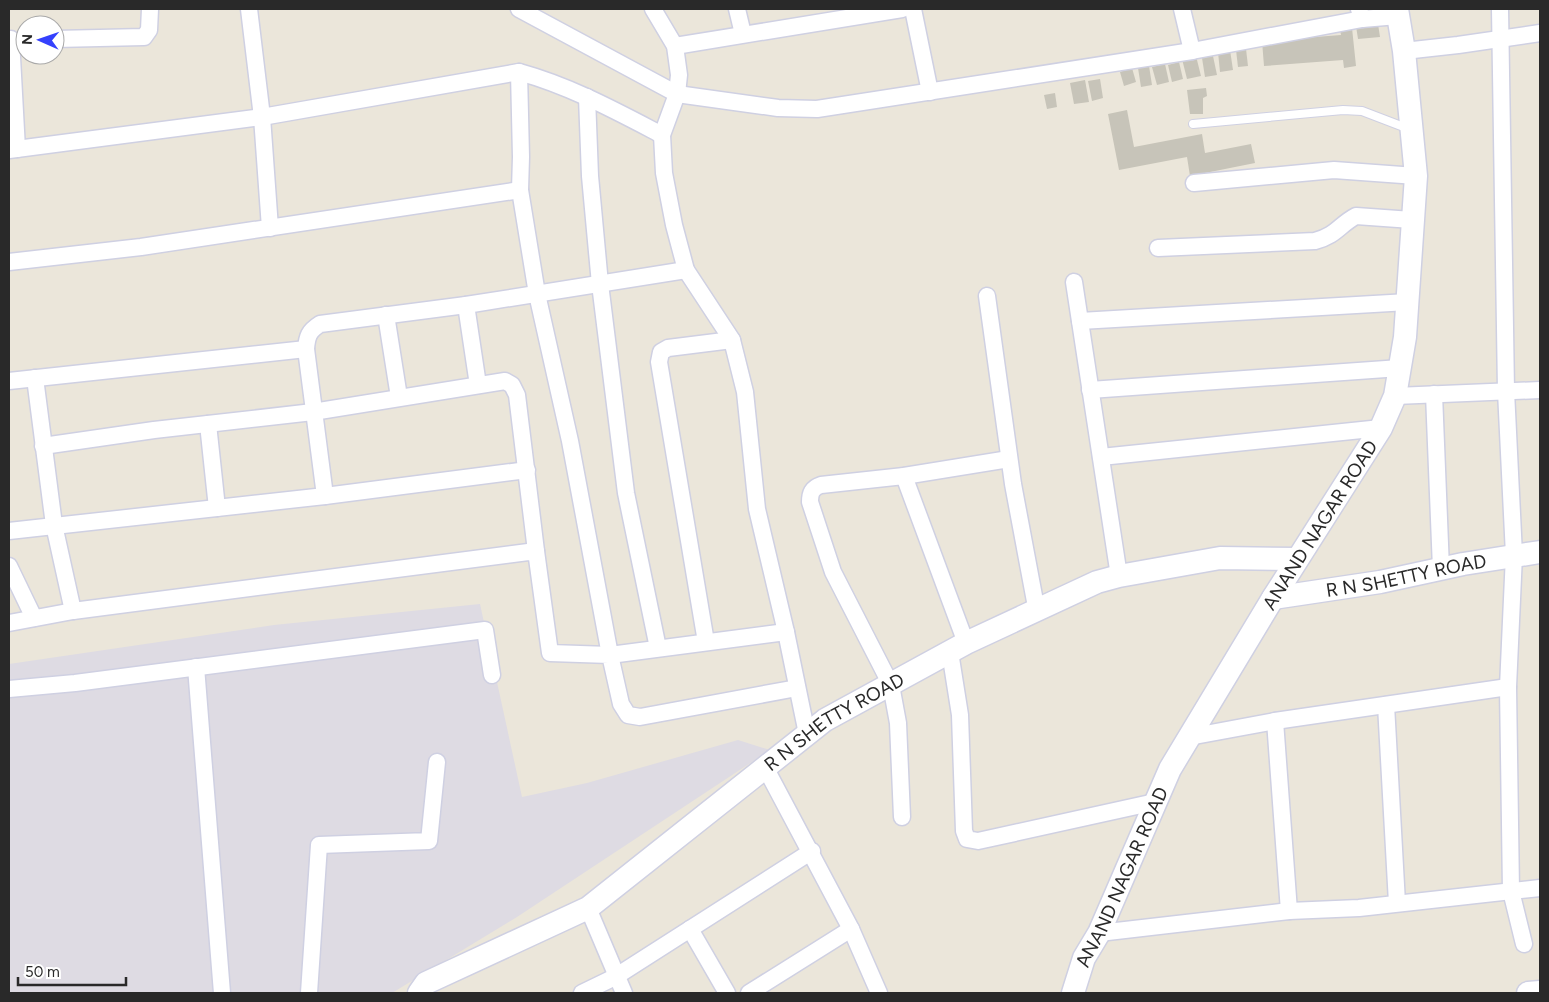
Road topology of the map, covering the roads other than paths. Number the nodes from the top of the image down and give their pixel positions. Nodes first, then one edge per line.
1 (150, 9) edge
2 (249, 9) edge
3 (519, 9) edge
4 (653, 9) edge
5 (737, 9) edge
6 (902, 9) edge
7 (913, 9) edge
8 (1182, 9) edge
9 (1500, 9) edge
10 (869, 11) edge
11 (1397, 12) edge
12 (1361, 14) edge
13 (822, 15) edge
14 (1540, 32) edge
15 (743, 34) junction
16 (15, 38) edge
17 (65, 39) edge
18 (1500, 40) junction
19 (675, 46) junction
20 (1192, 51) junction
21 (1404, 51) junction
22 (519, 72) junction
23 (930, 92) junction
24 (588, 97) junction
25 (674, 99) junction
26 (262, 117) junction
27 (1193, 124) dead end
28 (1412, 130) junction
29 (663, 131) junction
30 (13, 150) edge
31 (1416, 176) junction
32 (1194, 183) dead end
33 (520, 190) junction
34 (1412, 220) junction
35 (270, 228) junction
36 (1158, 248) dead end
37 (9, 262) edge
38 (686, 270) junction
39 (1074, 282) dead end
40 (600, 284) junction
41 (537, 294) junction
42 (987, 296) dead end
43 (1408, 302) junction
44 (466, 305) junction
45 (386, 315) junction
46 (1080, 321) junction
47 (732, 340) junction
48 (306, 349) junction
49 (1400, 368) junction
50 (36, 378) junction
51 (9, 381) edge
52 (478, 385) junction
53 (1090, 390) junction
54 (1540, 390) edge
55 (1506, 391) junction
56 (1434, 394) junction
57 (1395, 396) junction
58 (399, 397) junction
59 (313, 412) junction
60 (208, 424) junction
61 (1380, 428) junction
62 (43, 446) junction
63 (1101, 457) junction
64 (1009, 459) junction
65 (527, 470) junction
66 (904, 476) junction
67 (325, 496) junction
68 (217, 508) junction
69 (54, 525) junction
70 (9, 531) edge
71 (536, 551) junction
72 (1540, 552) edge
73 (1514, 555) junction
74 (1298, 559) junction
75 (9, 566) edge
76 (1441, 569) junction
77 (1119, 576) junction
78 (1273, 598) junction
79 (73, 611) junction
80 (1037, 612) junction
81 (34, 618) junction
82 (9, 623) edge
83 (786, 632) junction
84 (706, 642) junction
85 (658, 648) junction
86 (958, 648) junction
87 (610, 655) junction
88 (196, 667) junction
89 (492, 675) dead end
90 (891, 684) junction
91 (1508, 687) junction
92 (798, 688) junction
93 (9, 689) edge
94 (1386, 705) junction
95 (1275, 721) junction
96 (807, 734) junction
97 (1189, 737) junction
98 (437, 762) dead end
99 (765, 767) junction
100 (1156, 802) junction
101 (902, 817) dead end
102 (812, 851) junction
103 (1540, 888) edge
104 (1511, 891) junction
105 (1397, 903) junction
106 (588, 908) junction
107 (1288, 911) junction
108 (690, 929) junction
109 (852, 929) junction
110 (1098, 933) junction
111 (1524, 944) dead end
112 (615, 977) junction
113 (1540, 992) edge
114 (222, 993) edge
115 (309, 993) edge
116 (419, 993) edge
117 (582, 993) edge
118 (624, 993) edge
119 (728, 993) edge
120 (749, 993) edge
121 (880, 993) edge
122 (1073, 993) edge
123 (1528, 993) edge

1 - 17 street
2 - 26 street
3 - 25 street
4 - 19 street
5 - 15 street
6 - 10 street
7 - 23 street
8 - 20 street
9 - 18 street
10 - 13 street
11 - 12 street, ANAND NAGAR ROAD
11 - 21 street, ANAND NAGAR ROAD
12 - 20 street, ANAND NAGAR ROAD
13 - 15 street
14 - 18 street
15 - 19 street
16 - 30 street
18 - 21 street
18 - 55 street
19 - 25 street
20 - 23 street, ANAND NAGAR ROAD
21 - 28 street, ANAND NAGAR ROAD
22 - 24 street
22 - 26 street
22 - 33 street
23 - 25 street, ANAND NAGAR ROAD
24 - 29 street
24 - 40 street
25 - 29 street
26 - 30 street
26 - 35 street
27 - 28 lane
28 - 31 street, ANAND NAGAR ROAD
29 - 38 street
31 - 32 street
31 - 34 street, ANAND NAGAR ROAD
33 - 35 street
33 - 41 street
34 - 36 street
34 - 43 street, ANAND NAGAR ROAD
35 - 37 street
38 - 40 street
38 - 47 street
39 - 46 street
40 - 41 street
40 - 85 street
41 - 44 street
41 - 87 street
42 - 64 street
43 - 46 street
43 - 49 street, ANAND NAGAR ROAD
44 - 45 street
44 - 52 street
45 - 48 street
45 - 58 street
46 - 53 street
47 - 83 street
47 - 84 street
48 - 50 street
48 - 59 street
49 - 53 street
49 - 57 street, ANAND NAGAR ROAD
50 - 51 street
50 - 62 street
52 - 58 street
52 - 65 street
53 - 63 street
54 - 55 street
55 - 56 street
55 - 73 street
56 - 57 street
56 - 76 street
57 - 61 street, ANAND NAGAR ROAD
58 - 59 street
59 - 60 street
59 - 67 street
60 - 62 street
60 - 68 street
61 - 63 street
61 - 74 street, ANAND NAGAR ROAD
62 - 69 street
63 - 77 street
64 - 66 street
64 - 80 street
65 - 67 street
65 - 71 street
66 - 86 street
66 - 90 street
67 - 68 street
68 - 69 street
69 - 70 street
69 - 79 street
71 - 79 street
71 - 87 street
72 - 73 street, R N SHETTY ROAD
73 - 76 street, R N SHETTY ROAD
73 - 91 street
74 - 77 street, R N SHETTY ROAD
74 - 78 street, ANAND NAGAR ROAD
75 - 81 street
76 - 78 street, R N SHETTY ROAD
77 - 80 street, R N SHETTY ROAD
78 - 97 street, ANAND NAGAR ROAD
79 - 81 street
80 - 86 street, R N SHETTY ROAD
81 - 82 street
83 - 84 street
83 - 92 street
84 - 85 street
85 - 87 street
86 - 90 street, R N SHETTY ROAD
86 - 100 street
87 - 92 street
88 - 89 street
88 - 93 street
88 - 114 street
90 - 96 street, R N SHETTY ROAD
90 - 101 street
91 - 94 street
91 - 104 street
92 - 96 street
94 - 95 street
94 - 105 street
95 - 97 street
95 - 107 street
96 - 99 street, R N SHETTY ROAD
97 - 100 street, ANAND NAGAR ROAD
98 - 115 street
99 - 102 street
99 - 106 street, R N SHETTY ROAD
100 - 110 street, ANAND NAGAR ROAD
102 - 108 street
102 - 109 street
103 - 104 street
104 - 105 street
104 - 111 street
105 - 107 street
106 - 112 street
106 - 116 street, R N SHETTY ROAD
107 - 110 street
108 - 112 street
108 - 119 street
109 - 120 street
109 - 121 street
110 - 122 street, ANAND NAGAR ROAD
112 - 117 street
112 - 118 street
113 - 123 street

